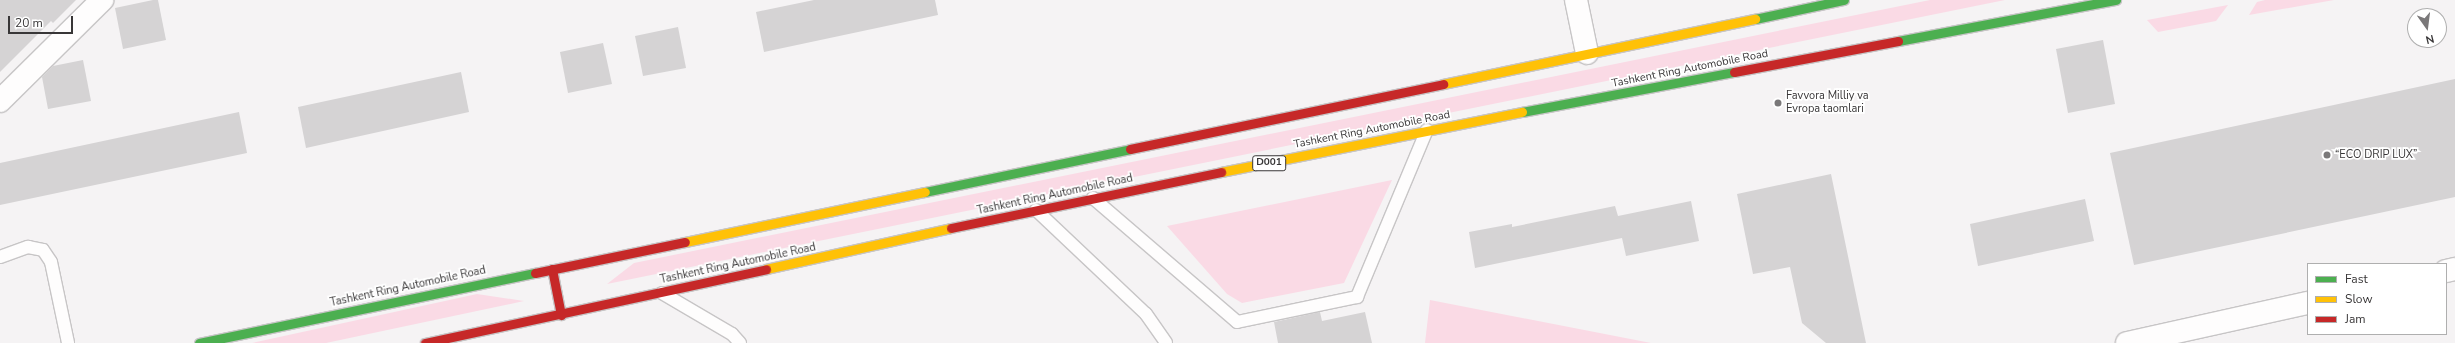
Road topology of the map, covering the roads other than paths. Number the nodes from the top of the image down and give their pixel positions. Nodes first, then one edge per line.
1 (102, 0) edge
2 (1576, 0) edge
3 (1844, 0) edge
4 (2116, 0) edge
5 (1586, 53) junction
6 (0, 101) edge
7 (1427, 130) junction
8 (1093, 198) junction
9 (1036, 210) junction
10 (0, 257) edge
11 (552, 270) junction
12 (662, 293) junction
13 (2307, 303) edge
14 (562, 315) junction
15 (2169, 339) edge
16 (68, 343) edge
17 (199, 343) edge
18 (424, 343) edge
19 (740, 343) edge
20 (1166, 343) edge
21 (2127, 343) edge

1 - 6 street
2 - 5 street
3 - 5 highway, Tashkent Ring Automobile Road
4 - 7 highway, Tashkent Ring Automobile Road / D001
5 - 11 highway, Tashkent Ring Automobile Road
7 - 8 highway, Tashkent Ring Automobile Road / D001
7 - 8 lane
8 - 9 highway, Tashkent Ring Automobile Road / D001
9 - 12 highway, Tashkent Ring Automobile Road / D001
9 - 20 lane
10 - 16 lane
11 - 14 highway
11 - 17 highway, Tashkent Ring Automobile Road
12 - 14 highway, Tashkent Ring Automobile Road / D001
12 - 19 lane
13 - 15 street
14 - 18 highway, Tashkent Ring Automobile Road / D001
15 - 21 street

